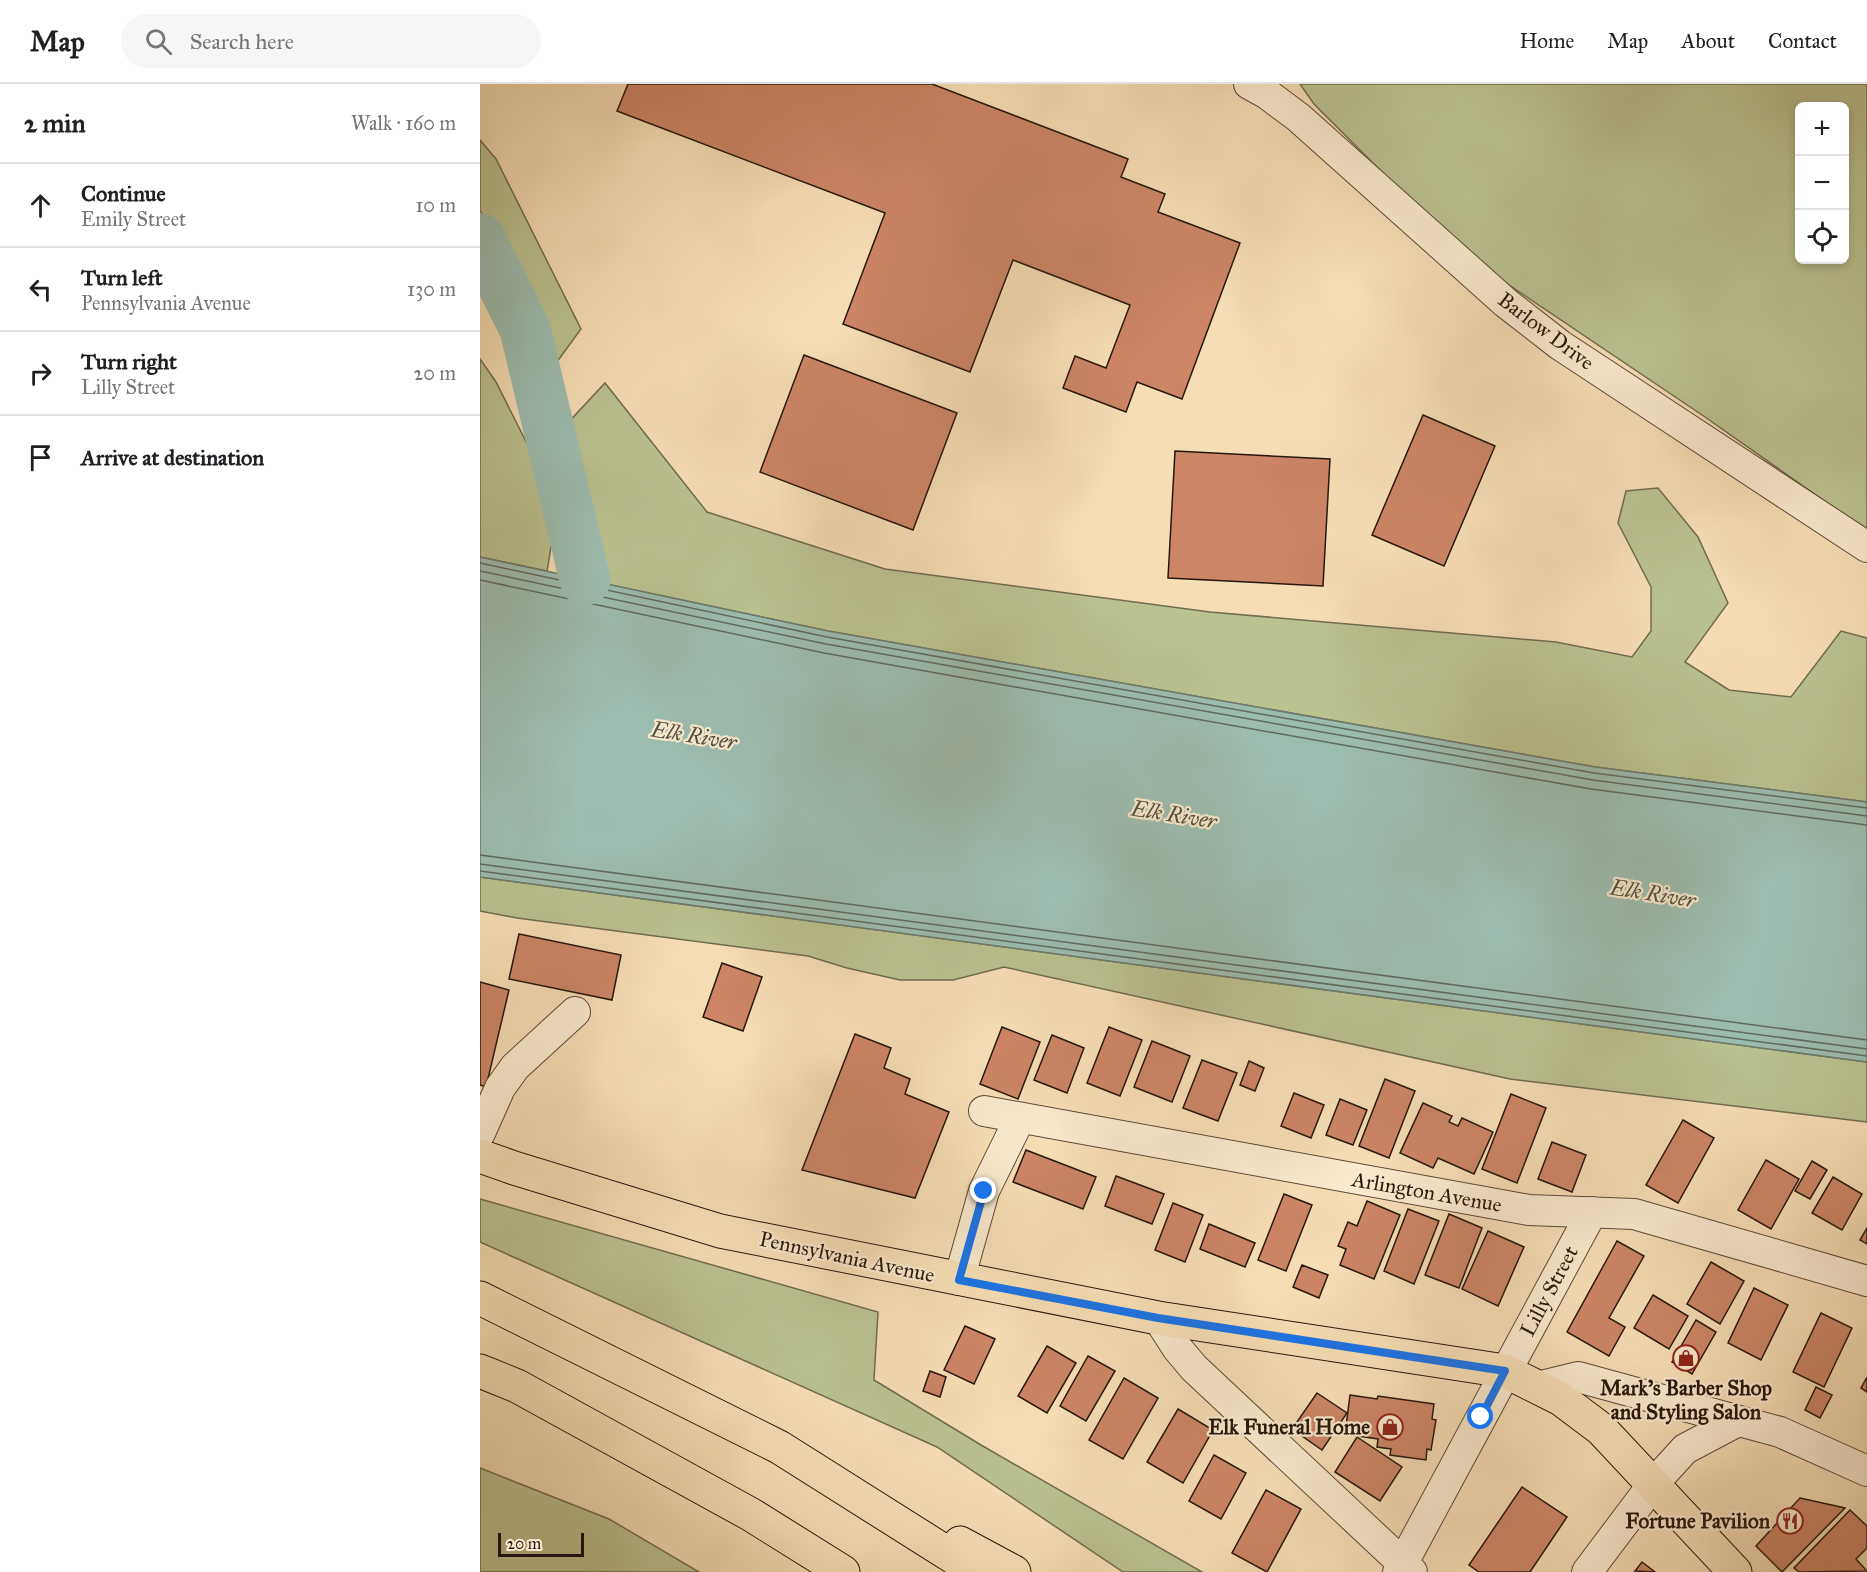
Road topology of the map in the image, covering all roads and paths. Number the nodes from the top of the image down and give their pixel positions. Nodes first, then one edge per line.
1 (1250, 84) edge
2 (1867, 547) edge
3 (575, 1012) dead end
4 (984, 1111) dead end
5 (1020, 1118) junction
6 (480, 1133) edge
7 (480, 1156) edge
8 (1592, 1212) junction
9 (959, 1280) junction
10 (1867, 1281) edge
11 (480, 1298) edge
12 (1158, 1318) junction
13 (480, 1371) edge
14 (1505, 1371) junction
15 (1537, 1387) junction
16 (1738, 1420) junction
17 (779, 1447) junction
18 (1867, 1471) edge
19 (1654, 1483) junction
20 (1404, 1569) edge
21 (843, 1572) edge
22 (977, 1572) edge
23 (1014, 1572) edge
24 (1587, 1572) edge
25 (1735, 1572) edge

1 - 2 street, Barlow Drive
3 - 6 street
4 - 5 street, Arlington Avenue
5 - 8 street, Arlington Avenue
5 - 9 street
7 - 9 main road, Pennsylvania Avenue
8 - 10 street, Arlington Avenue
8 - 14 street, Lilly Street
9 - 12 main road, Pennsylvania Avenue
11 - 17 main road
12 - 14 main road, Pennsylvania Avenue
12 - 20 street
13 - 21 main road
14 - 15 main road, Pennsylvania Avenue
14 - 20 street, Lilly Street
15 - 16 street
15 - 19 main road, Pennsylvania Avenue
16 - 18 street
16 - 19 street
17 - 22 main road
17 - 23 main road
19 - 24 street
19 - 25 main road, Pennsylvania Avenue

